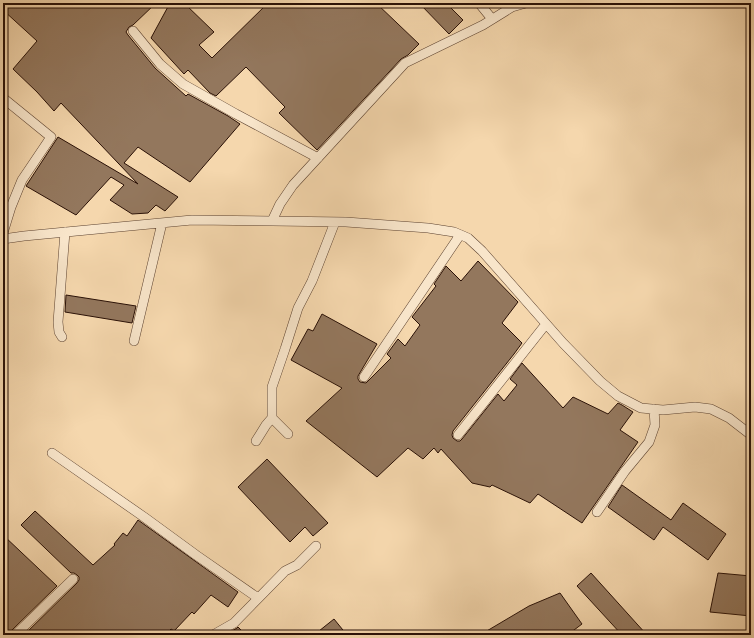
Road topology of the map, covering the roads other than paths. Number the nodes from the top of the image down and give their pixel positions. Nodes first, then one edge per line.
1 (479, 3) edge
2 (526, 3) edge
3 (492, 19) junction
4 (133, 31) dead end
5 (3, 98) edge
6 (318, 158) junction
7 (272, 221) junction
8 (335, 222) junction
9 (162, 223) junction
10 (65, 232) junction
11 (3, 233) edge
12 (460, 235) junction
13 (3, 239) edge
14 (546, 324) junction
15 (62, 337) dead end
16 (134, 340) dead end
17 (364, 377) dead end
18 (654, 409) junction
19 (272, 418) junction
20 (288, 434) dead end
21 (458, 435) dead end
22 (751, 435) edge
23 (256, 441) dead end
24 (52, 453) dead end
25 (597, 512) dead end
26 (316, 546) dead end
27 (73, 579) dead end
28 (258, 598) junction
29 (15, 635) edge
30 (213, 635) edge

1 - 3 street
2 - 3 street
3 - 6 street
4 - 6 street
5 - 11 street
6 - 7 street
7 - 8 street
7 - 9 street
8 - 12 street
8 - 19 street
9 - 10 street
9 - 16 street
10 - 13 street
10 - 15 street
12 - 14 street
12 - 17 street
14 - 18 street
14 - 21 street
18 - 22 street
18 - 25 street
19 - 20 street
19 - 23 street
24 - 28 street
26 - 28 street
27 - 29 street
28 - 30 street

